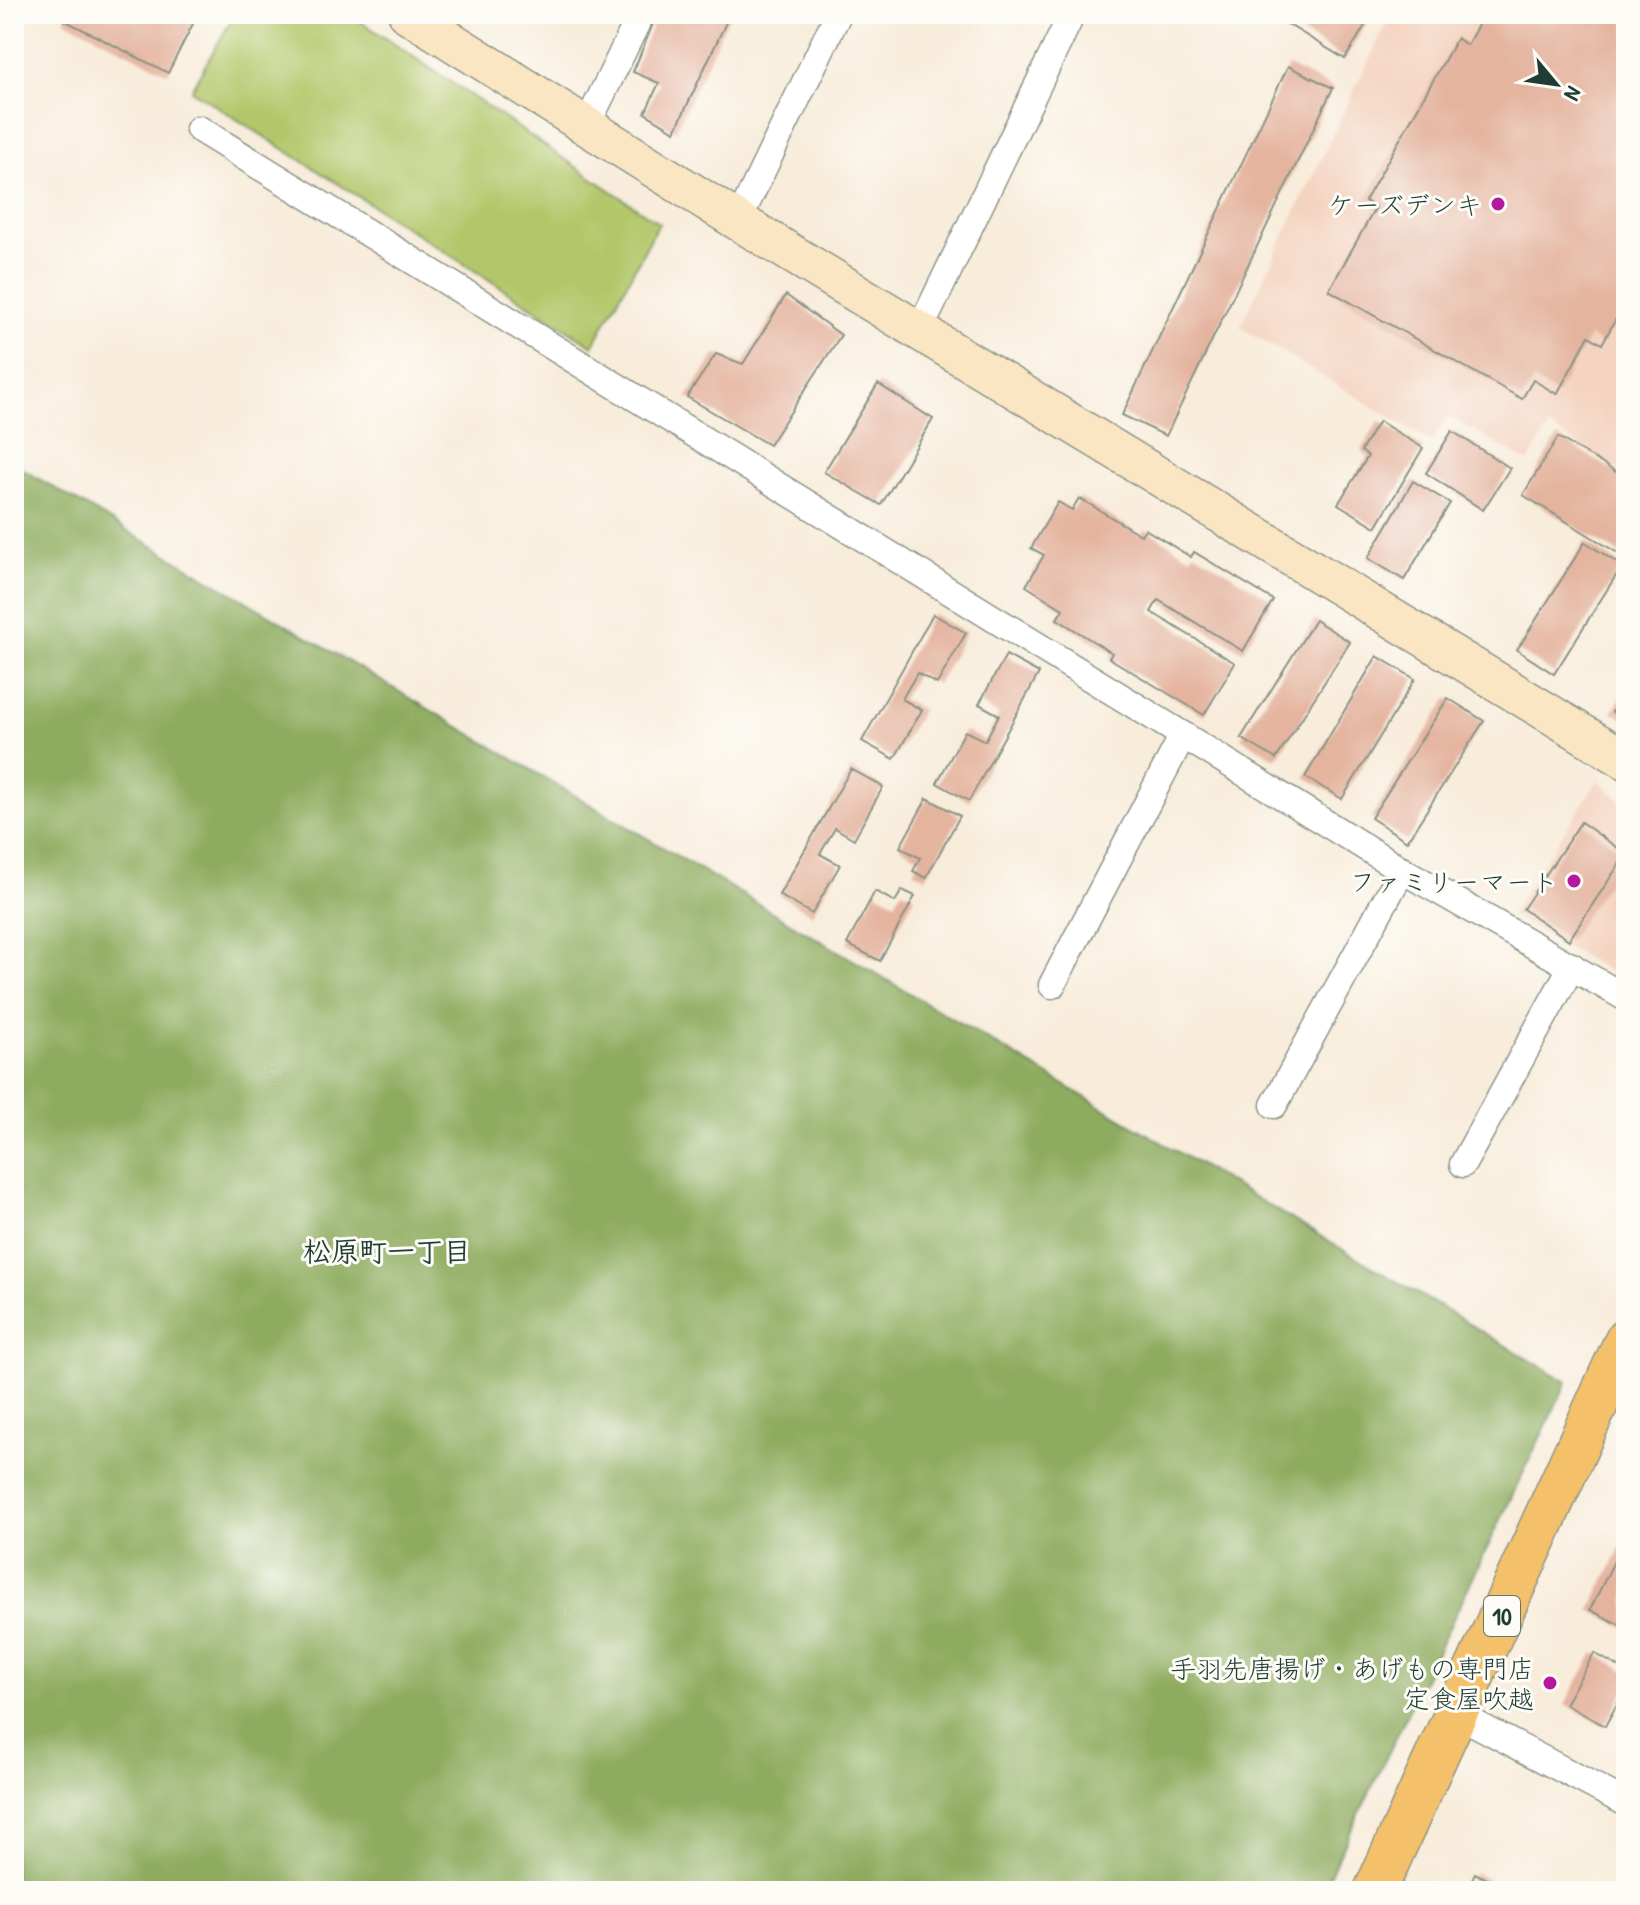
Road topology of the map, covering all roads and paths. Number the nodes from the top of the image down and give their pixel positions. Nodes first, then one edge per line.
1 (408, 14) edge
2 (641, 14) edge
3 (838, 14) edge
4 (1072, 14) edge
5 (587, 125) junction
6 (199, 129) dead end
7 (738, 221) junction
8 (917, 329) junction
9 (1183, 735) junction
10 (1626, 760) edge
11 (1402, 870) junction
12 (1572, 966) junction
13 (1052, 985) dead end
14 (1626, 998) edge
15 (1274, 1105) dead end
16 (1463, 1164) dead end
17 (1626, 1340) edge
18 (1457, 1714) junction
19 (1624, 1796) edge
20 (1375, 1891) edge

1 - 5 street
2 - 5 street
3 - 7 street
4 - 8 street
5 - 7 street
6 - 9 street
7 - 8 street
8 - 10 street
9 - 11 street
9 - 13 street
11 - 12 street
11 - 15 street
12 - 14 street
12 - 16 street
17 - 18 main road, 10
18 - 19 street
18 - 20 main road, 10

